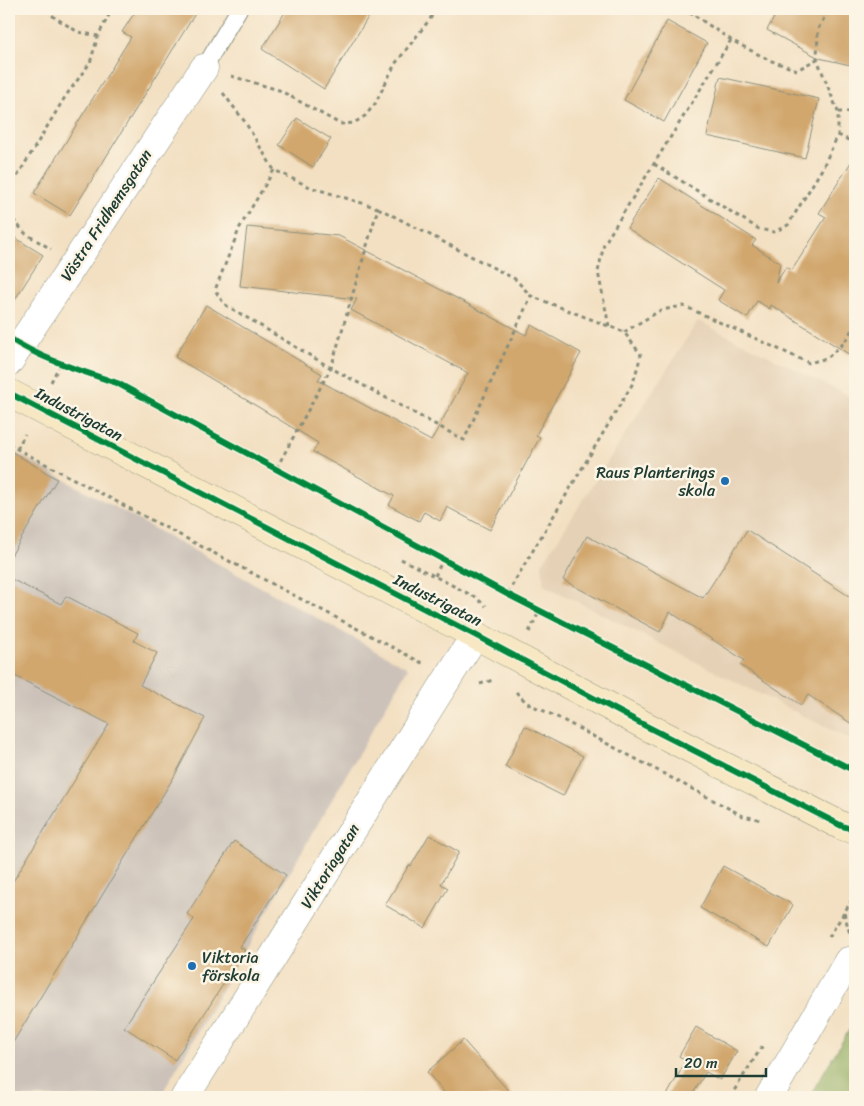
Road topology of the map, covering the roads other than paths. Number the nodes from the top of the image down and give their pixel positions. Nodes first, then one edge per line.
1 (239, 9) edge
2 (204, 68) joint
3 (9, 362) edge
4 (9, 393) edge
5 (475, 635) junction
6 (855, 830) edge
7 (848, 961) dead end
8 (190, 1096) edge
9 (769, 1097) edge

1 - 2 lane
2 - 3 street, Västra Fridhemsgatan
4 - 5 street, Industrigatan
5 - 6 street, Industrigatan
5 - 8 street, Viktoriagatan
7 - 9 street

